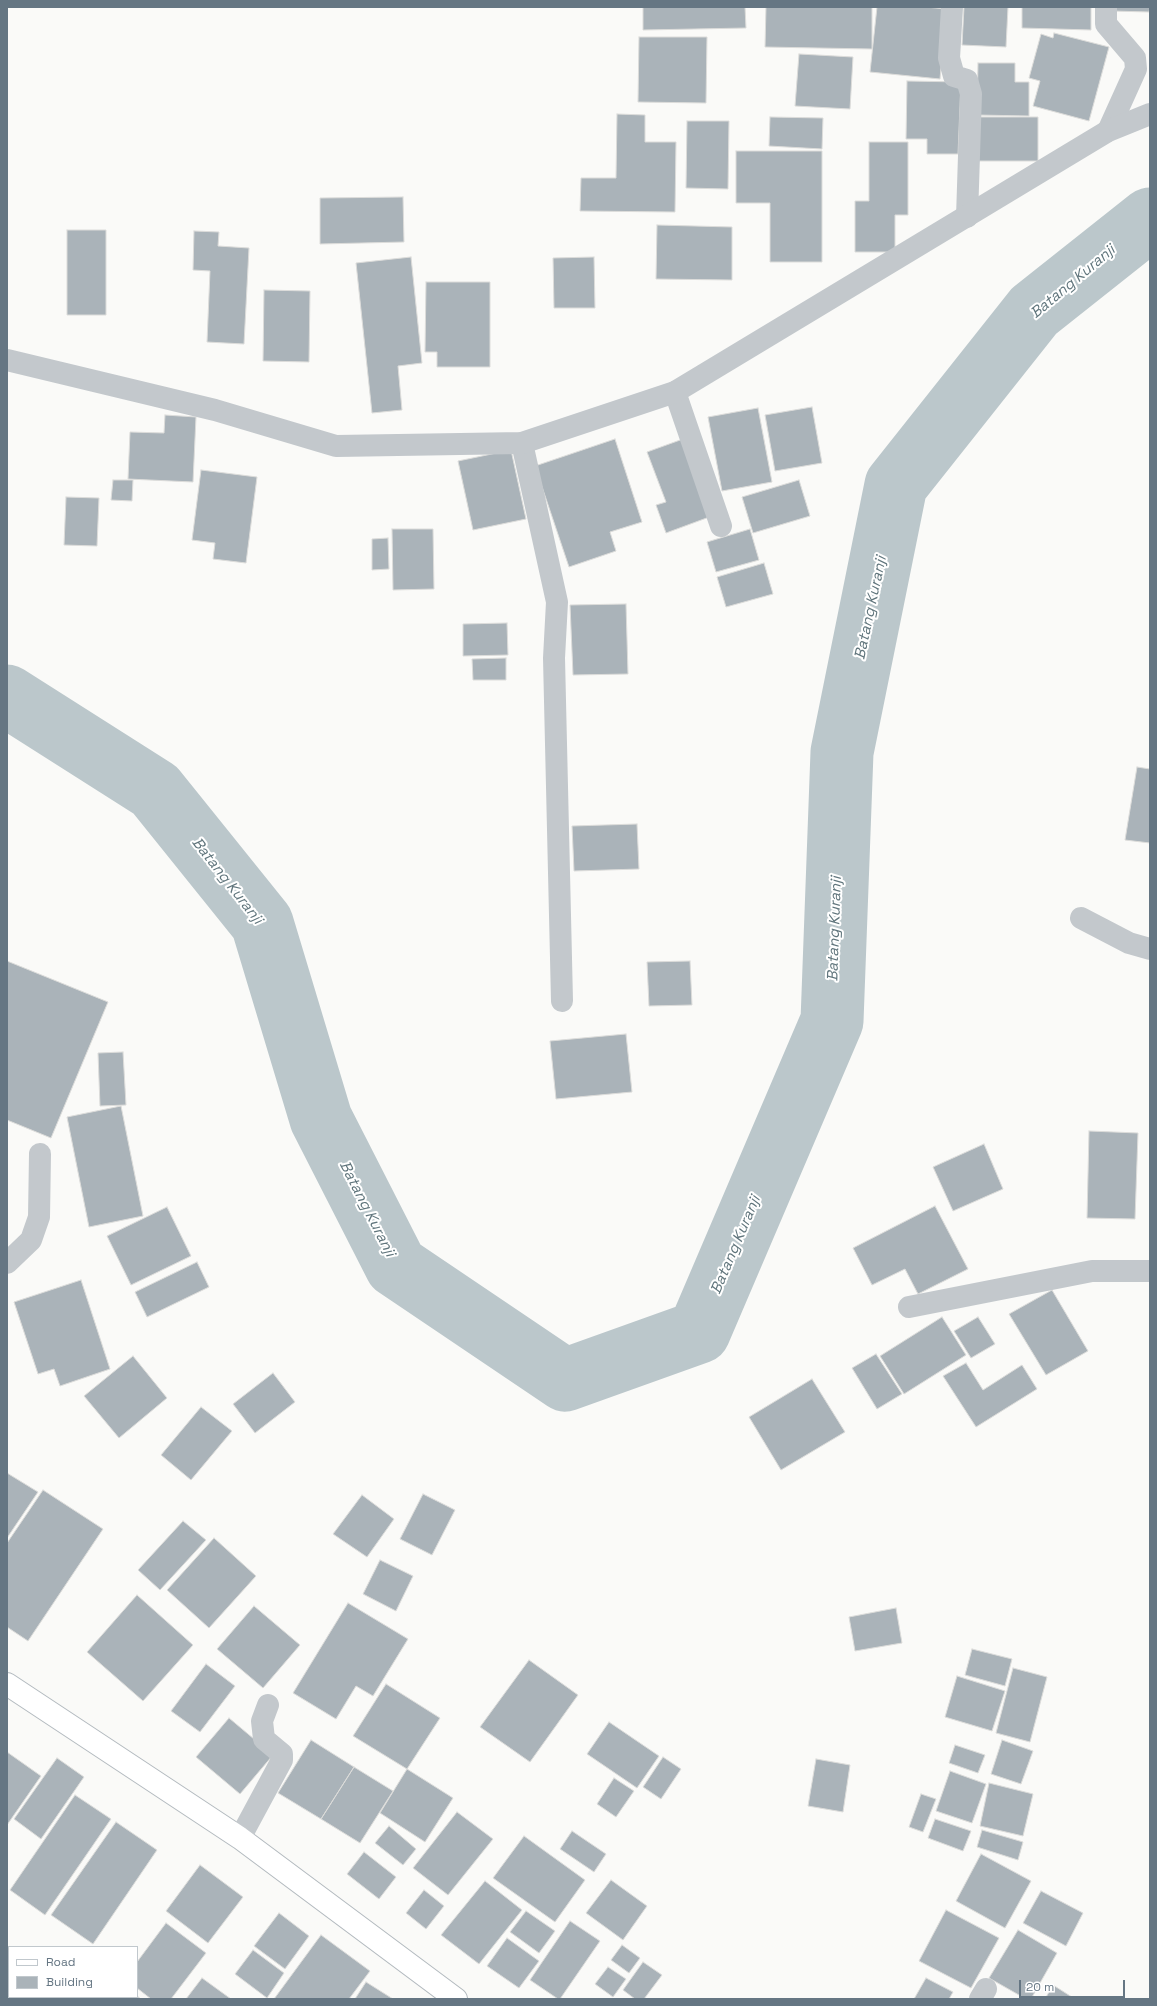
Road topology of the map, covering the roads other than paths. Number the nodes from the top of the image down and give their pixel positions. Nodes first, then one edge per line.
1 (952, 7) edge
2 (1106, 7) edge
3 (1150, 114) edge
4 (1108, 131) junction
5 (967, 217) junction
6 (7, 360) edge
7 (675, 392) junction
8 (522, 443) junction
9 (721, 526) dead end
10 (1081, 918) dead end
11 (1150, 949) edge
12 (562, 1001) dead end
13 (40, 1154) dead end
14 (7, 1263) edge
15 (1150, 1271) edge
16 (909, 1307) dead end
17 (7, 1684) edge
18 (268, 1705) dead end
19 (240, 1838) junction
20 (456, 1999) edge

1 - 5 street
2 - 4 street
3 - 4 street
4 - 5 street
5 - 7 street
6 - 8 street
7 - 8 street
7 - 9 street
8 - 12 street
10 - 11 street
13 - 14 street
15 - 16 street
17 - 19 main road
18 - 19 street
19 - 20 main road

